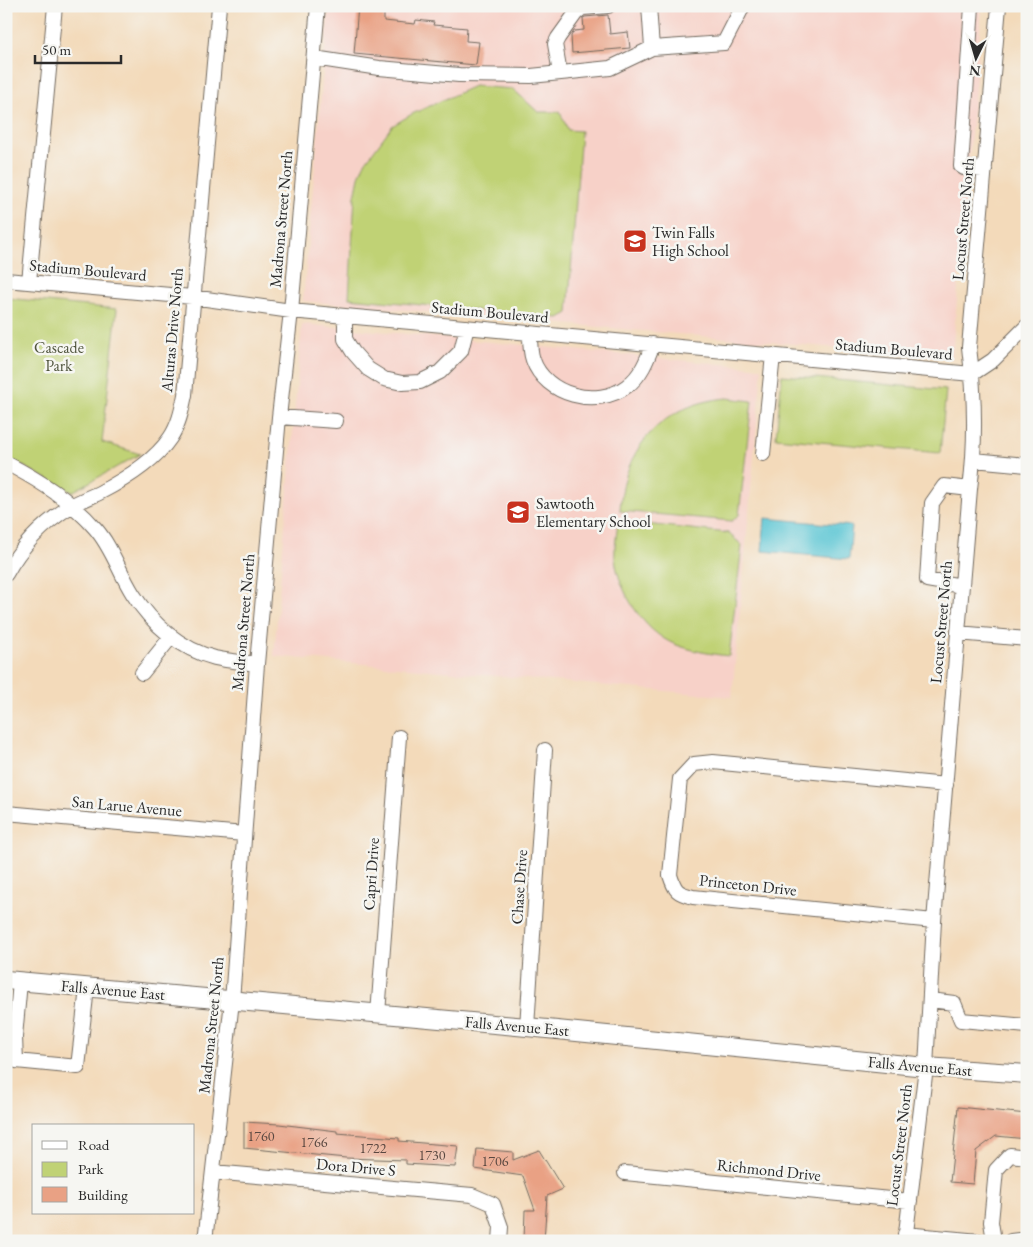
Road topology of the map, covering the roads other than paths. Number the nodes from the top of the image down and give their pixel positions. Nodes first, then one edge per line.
1 (55, 6) edge
2 (219, 6) edge
3 (318, 6) edge
4 (608, 6) edge
5 (649, 6) edge
6 (743, 6) edge
7 (972, 6) edge
8 (999, 6) edge
9 (652, 48) junction
10 (314, 58) junction
11 (560, 73) junction
12 (985, 170) junction
13 (6, 280) edge
14 (29, 282) junction
15 (192, 297) junction
16 (291, 311) junction
17 (345, 316) junction
18 (1027, 326) edge
19 (467, 327) junction
20 (530, 333) junction
21 (653, 344) junction
22 (773, 355) junction
23 (972, 374) junction
24 (280, 417) junction
25 (336, 421) dead end
26 (763, 454) dead end
27 (974, 460) junction
28 (6, 463) edge
29 (1027, 465) edge
30 (970, 488) junction
31 (73, 505) junction
32 (6, 574) edge
33 (962, 586) junction
34 (958, 633) junction
35 (171, 637) junction
36 (1027, 639) edge
37 (257, 664) junction
38 (142, 673) dead end
39 (399, 737) dead end
40 (545, 750) dead end
41 (946, 785) junction
42 (6, 813) edge
43 (244, 834) junction
44 (934, 921) junction
45 (13, 981) edge
46 (87, 988) junction
47 (930, 1000) junction
48 (232, 1001) junction
49 (378, 1014) junction
50 (527, 1026) junction
51 (1027, 1026) edge
52 (926, 1067) junction
53 (1027, 1074) edge
54 (1027, 1157) edge
55 (213, 1172) junction
56 (625, 1173) dead end
57 (910, 1201) junction
58 (905, 1237) edge
59 (1027, 1239) edge
60 (205, 1241) edge
61 (500, 1241) edge
62 (979, 1241) edge
63 (994, 1241) edge
64 (1011, 1241) edge

1 - 14 street
2 - 15 street, Alturas Drive North
3 - 10 street, Madrona Street North
4 - 11 street
5 - 9 street
6 - 9 street
7 - 12 street
8 - 12 street, Locust Street North
9 - 11 street
10 - 11 street
10 - 16 street, Madrona Street North
12 - 23 street, Locust Street North
13 - 14 street, Stadium Boulevard
14 - 15 street, Stadium Boulevard
15 - 16 street, Stadium Boulevard
15 - 31 street, Alturas Drive North
16 - 17 street, Stadium Boulevard
16 - 24 street, Madrona Street North
17 - 19 street, Stadium Boulevard
17 - 19 street
18 - 23 street
19 - 20 street, Stadium Boulevard
20 - 21 street, Stadium Boulevard
20 - 21 street
21 - 22 street, Stadium Boulevard
22 - 23 street, Stadium Boulevard
22 - 26 street
23 - 27 street, Locust Street North
24 - 25 street
24 - 37 street, Madrona Street North
27 - 29 street
27 - 30 street, Locust Street North
28 - 31 street
30 - 33 street, Locust Street North
30 - 33 street
31 - 32 street, Alturas Drive North
31 - 35 street
33 - 34 street, Locust Street North
34 - 36 street
34 - 41 street, Locust Street North
35 - 37 street
35 - 38 street
37 - 43 street, Madrona Street North
39 - 49 street, Capri Drive
40 - 50 street, Chase Drive
41 - 44 street, Locust Street North
41 - 44 street, Princeton Drive
42 - 43 street, San Larue Avenue
43 - 48 street, Madrona Street North
44 - 47 street, Locust Street North
45 - 46 main road, Falls Avenue East
45 - 46 street
46 - 48 main road, Falls Avenue East
47 - 51 street
47 - 52 street, Locust Street North
48 - 49 main road, Falls Avenue East
48 - 55 street, Madrona Street North
49 - 50 main road, Falls Avenue East
50 - 52 main road, Falls Avenue East
52 - 53 main road, Falls Avenue East
52 - 57 street, Locust Street North
54 - 63 street
55 - 60 street, Madrona Street North
55 - 61 street, Dora Drive S
56 - 57 street, Richmond Drive
57 - 58 street, Locust Street North
58 - 62 street
59 - 64 street

